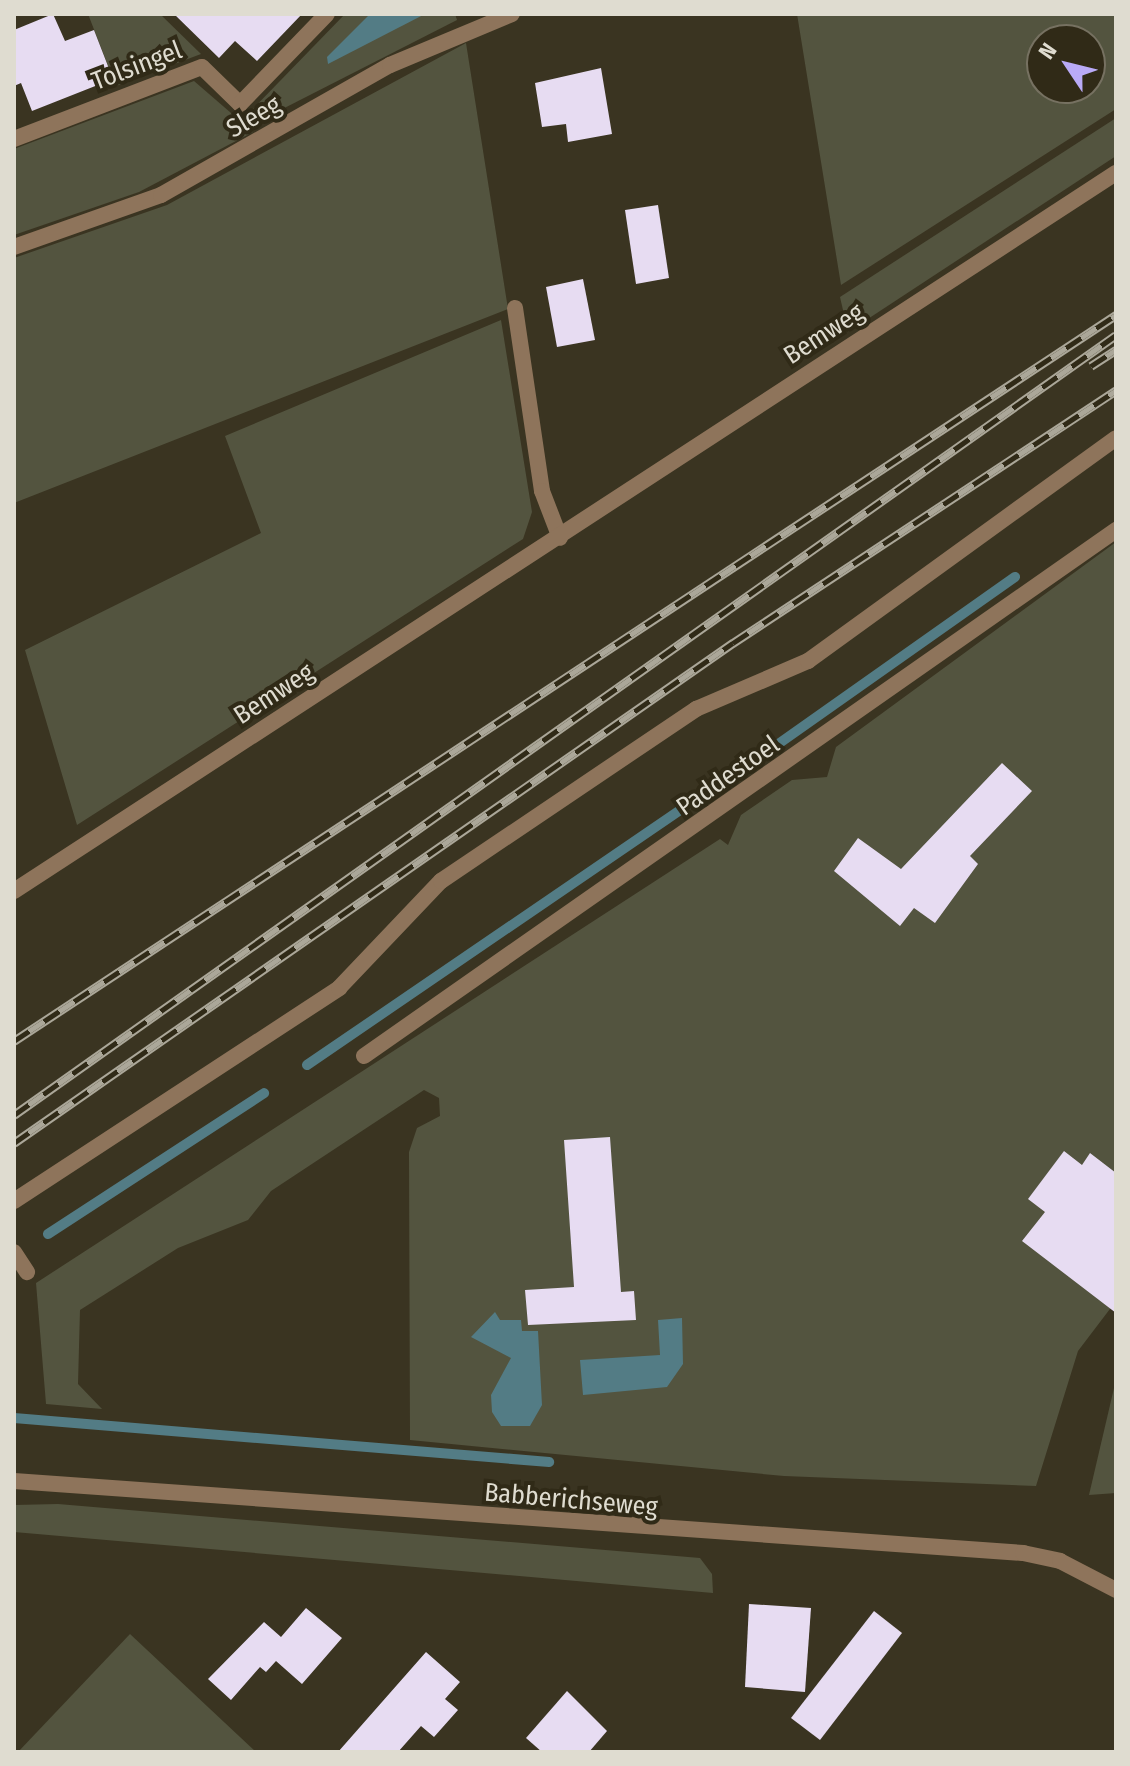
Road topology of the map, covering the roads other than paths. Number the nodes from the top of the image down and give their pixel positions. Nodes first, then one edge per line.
1 (327, 14) edge
2 (512, 14) edge
3 (14, 139) edge
4 (1116, 173) edge
5 (14, 247) edge
6 (515, 308) dead end
7 (1116, 438) edge
8 (1116, 530) edge
9 (560, 538) junction
10 (14, 891) edge
11 (364, 1056) dead end
12 (14, 1201) edge
13 (14, 1252) edge
14 (27, 1272) dead end
15 (14, 1481) edge
16 (1116, 1590) edge

1 - 3 street, Tolsingel
2 - 5 street, Sleeg
4 - 9 street, Bemweg
6 - 9 street
7 - 12 street
8 - 11 street, Paddestoel
9 - 10 street, Bemweg
13 - 14 street
15 - 16 street, Babberichseweg

